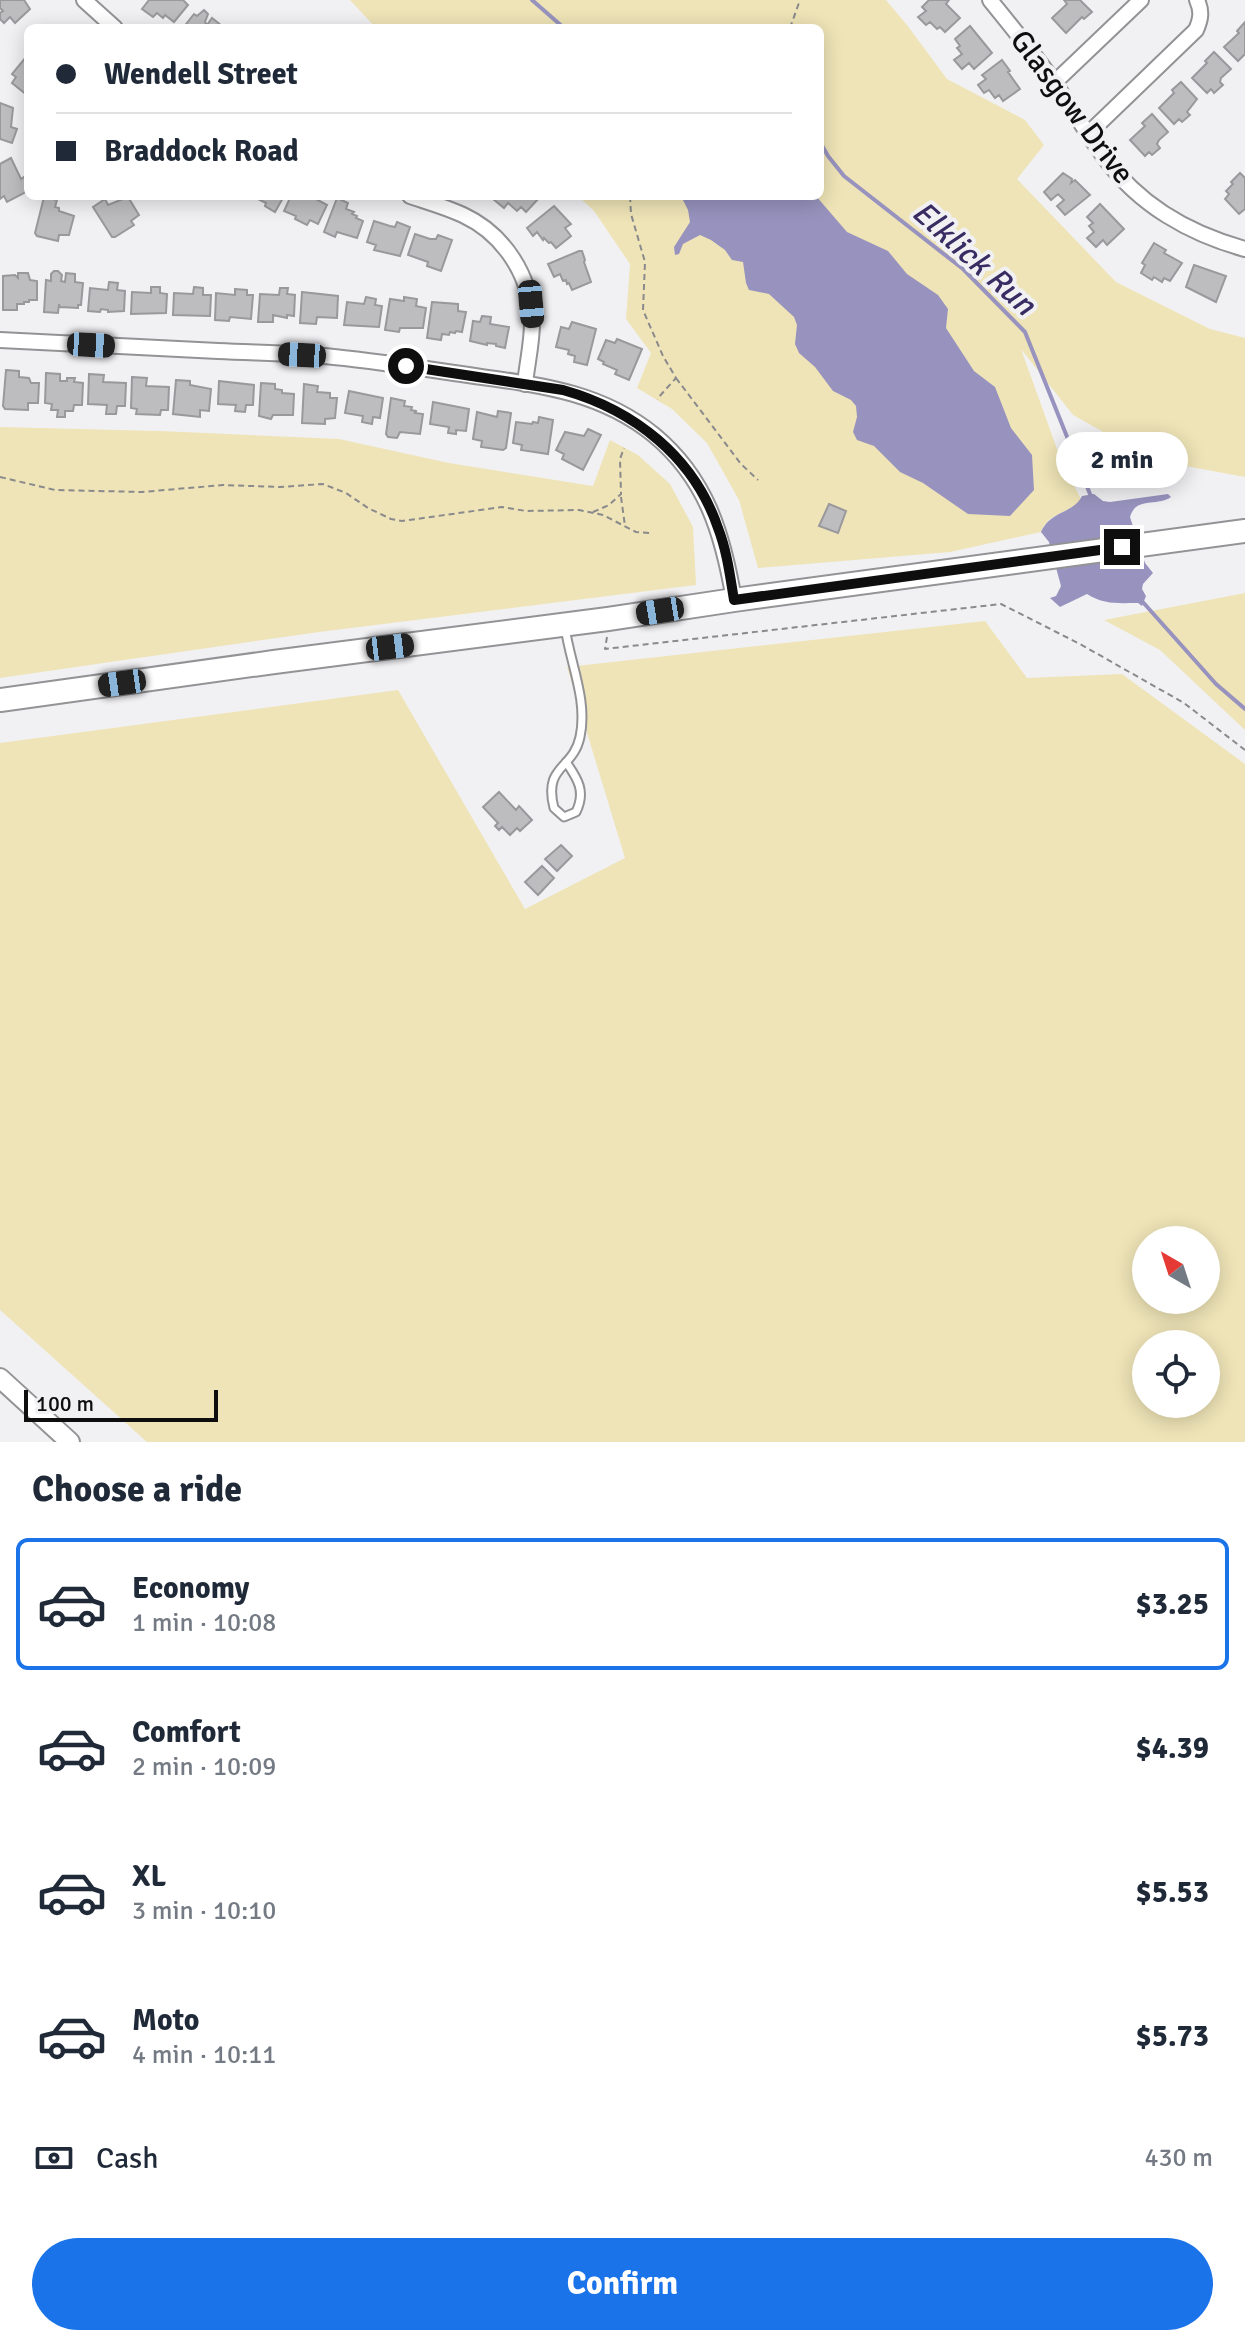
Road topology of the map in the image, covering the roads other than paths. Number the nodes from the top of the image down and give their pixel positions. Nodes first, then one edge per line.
1 (84, 0) edge
2 (990, 0) edge
3 (1141, 0) edge
4 (1197, 0) edge
5 (111, 24) edge
6 (1054, 83) junction
7 (1088, 134) junction
8 (422, 200) edge
9 (1245, 249) edge
10 (0, 340) edge
11 (525, 384) junction
12 (1245, 531) edge
13 (734, 600) junction
14 (564, 625) junction
15 (0, 700) edge
16 (566, 762) junction
17 (0, 1378) edge
18 (70, 1442) edge

1 - 5 street
2 - 6 street, Glasgow Drive
3 - 6 street
4 - 7 street
6 - 7 street, Glasgow Drive
7 - 9 street, Glasgow Drive
8 - 11 street
10 - 11 street
11 - 13 street
12 - 13 main road
13 - 14 main road
14 - 15 main road
14 - 16 lane
16 - 16 lane
17 - 18 street

